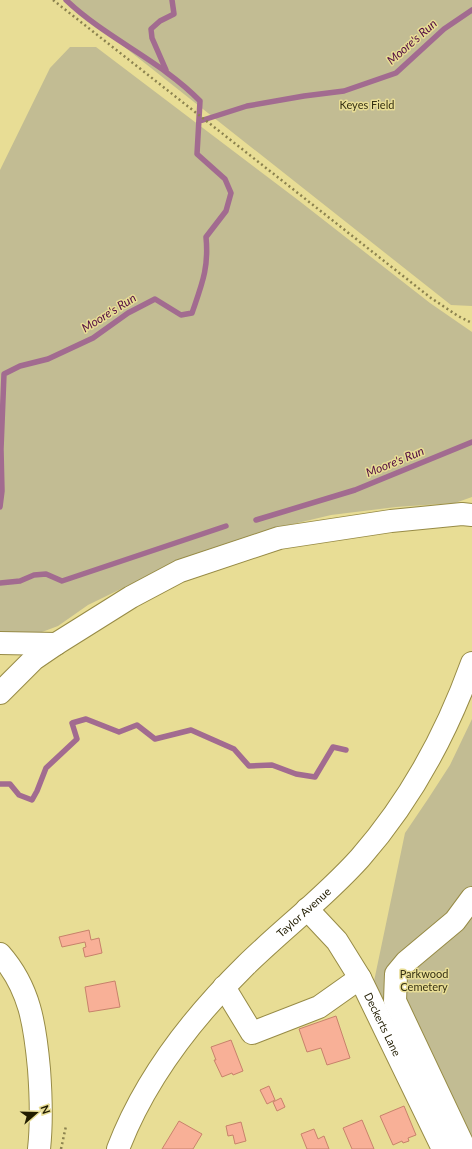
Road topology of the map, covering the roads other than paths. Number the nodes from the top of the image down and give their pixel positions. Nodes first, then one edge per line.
1 (472, 515) edge
2 (0, 643) edge
3 (56, 644) junction
4 (472, 663) edge
5 (0, 693) edge
6 (472, 898) edge
7 (307, 909) junction
8 (463, 917) edge
9 (0, 954) edge
10 (360, 978) junction
11 (224, 987) junction
12 (39, 1149) edge
13 (118, 1149) edge
14 (443, 1149) edge
15 (465, 1149) edge

1 - 3 main road
2 - 3 main road
3 - 5 main road
4 - 7 main road, Taylor Avenue
6 - 8 main road
7 - 10 main road, Deckerts Lane
7 - 11 main road, Taylor Avenue
8 - 15 main road
9 - 12 main road
10 - 11 main road
10 - 14 main road, Deckerts Lane
11 - 13 main road, Taylor Avenue

